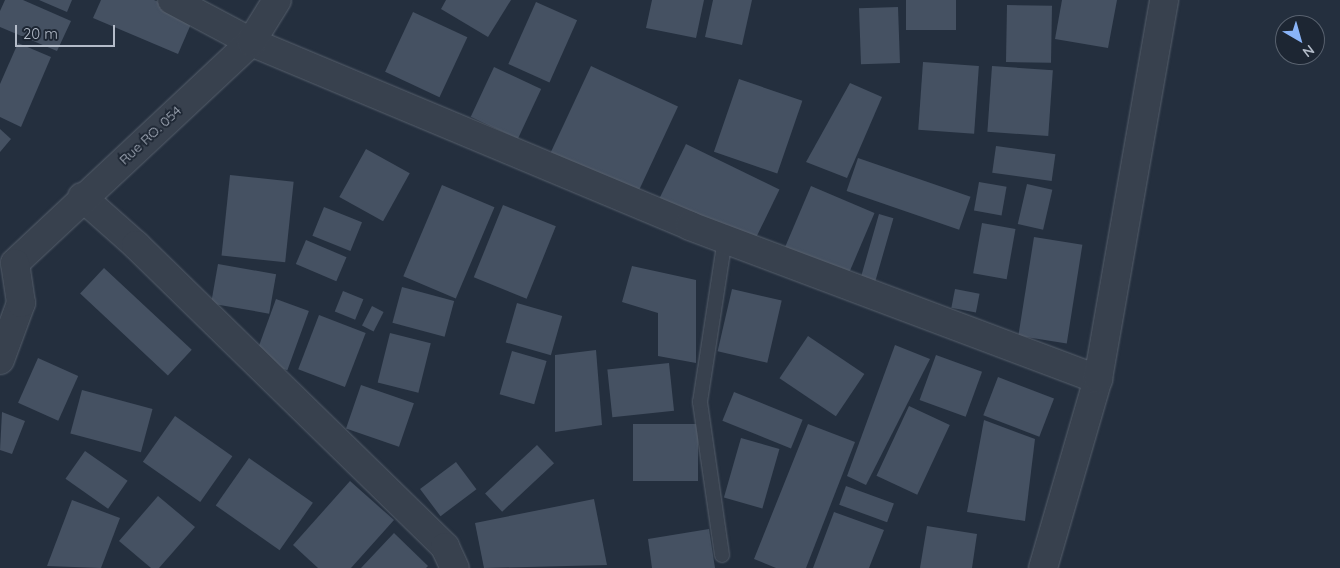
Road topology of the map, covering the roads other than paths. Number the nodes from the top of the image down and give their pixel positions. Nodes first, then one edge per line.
1 (172, 0) edge
2 (277, 0) edge
3 (1164, 0) edge
4 (251, 42) junction
5 (82, 197) junction
6 (725, 239) junction
7 (7, 263) edge
8 (0, 360) edge
9 (1098, 379) junction
10 (722, 554) dead end
11 (455, 568) edge
12 (1043, 568) edge

1 - 4 street
2 - 4 street, Rue RO. 054
3 - 9 street
4 - 5 street, Rue RO. 054
4 - 6 street
5 - 7 street, Rue RO. 054
5 - 11 street
6 - 9 street
6 - 10 lane
7 - 8 street
9 - 12 street

